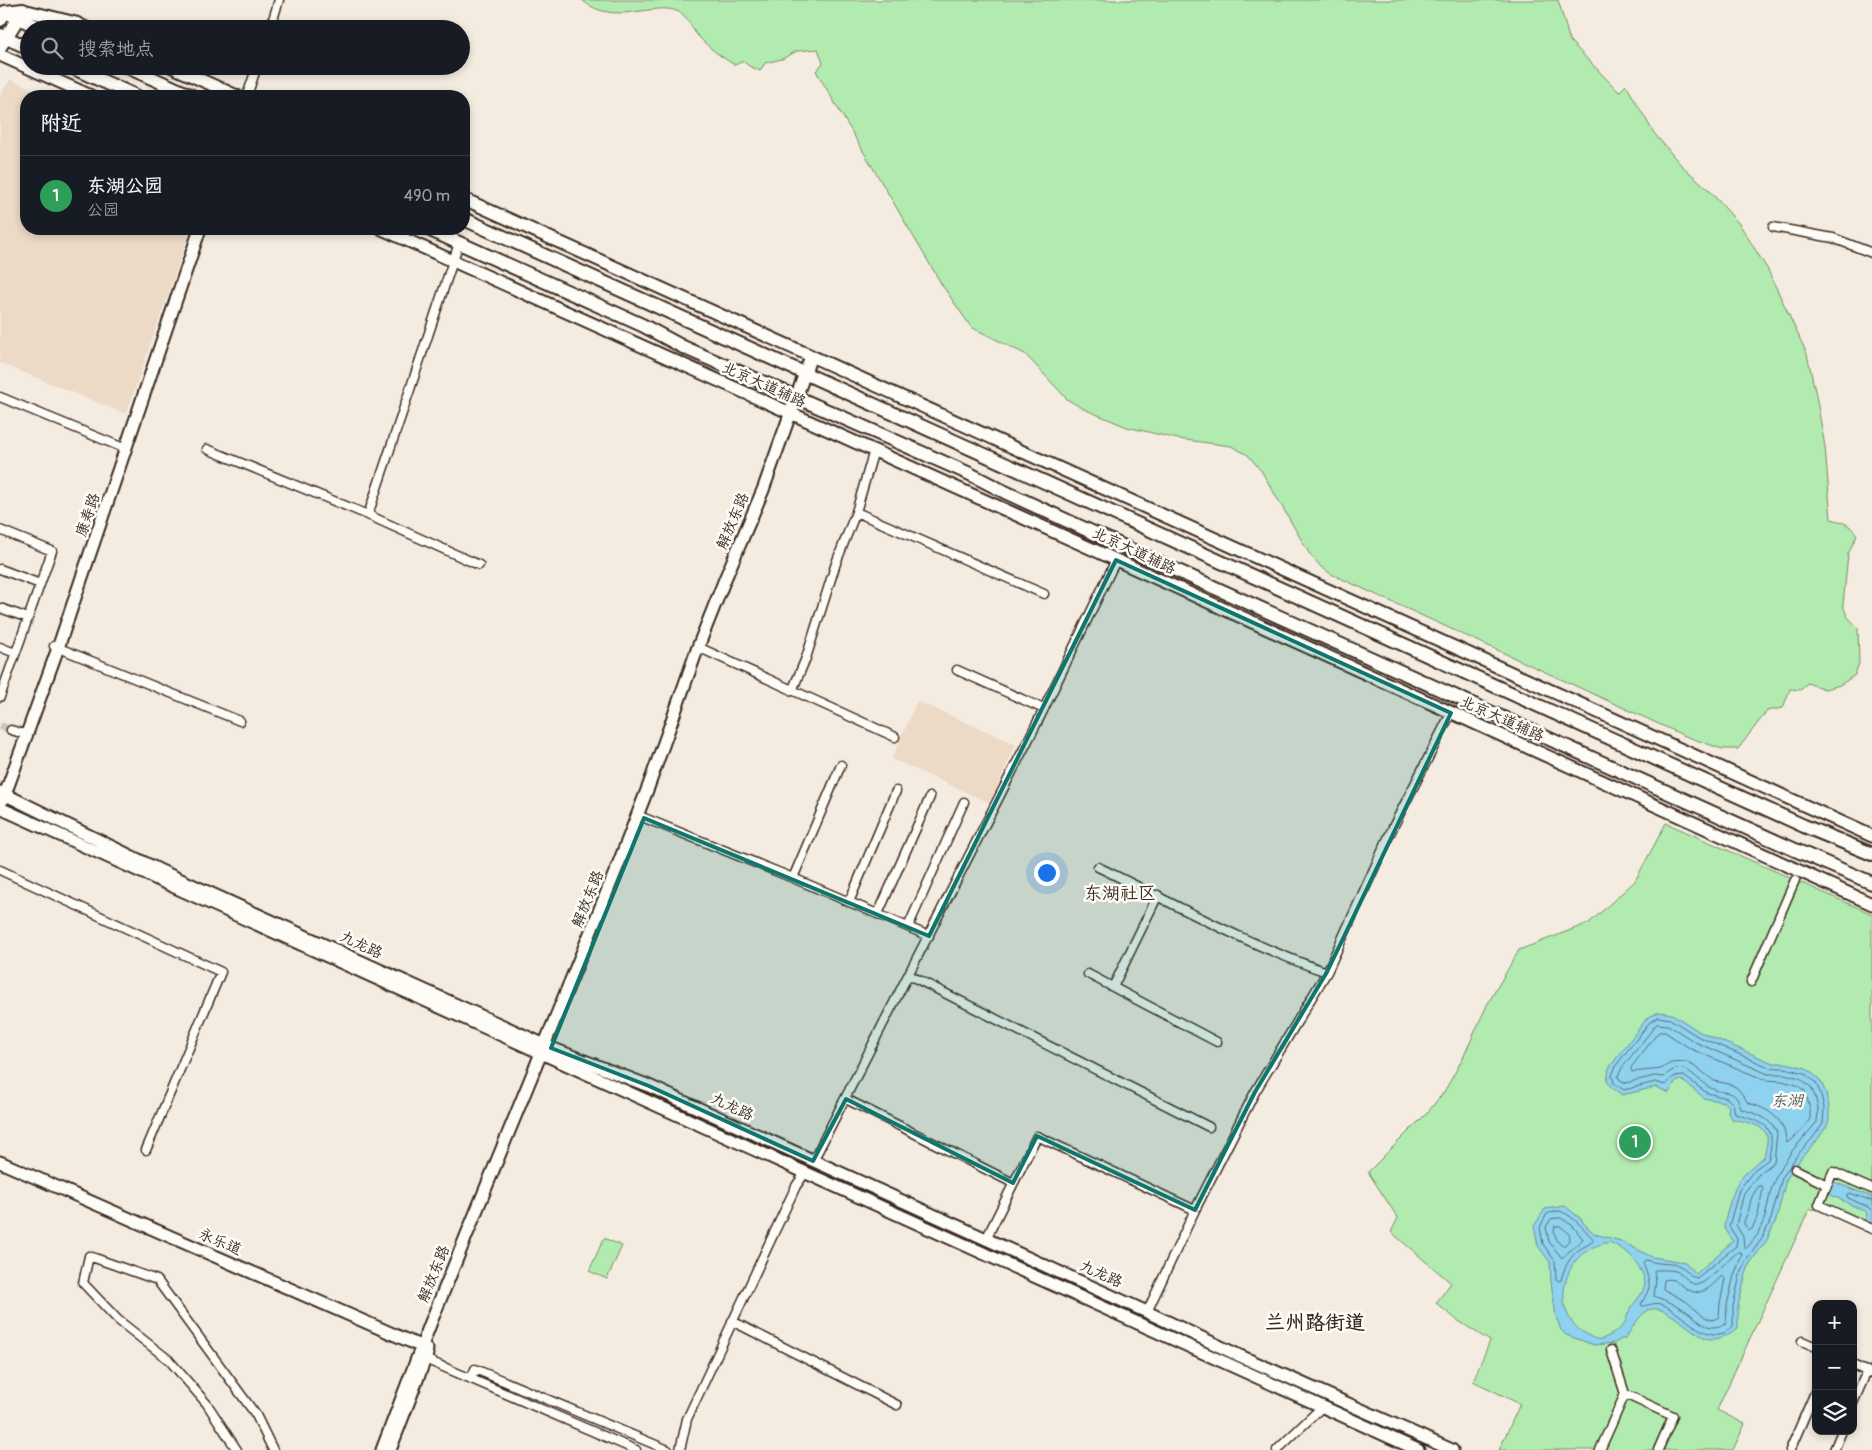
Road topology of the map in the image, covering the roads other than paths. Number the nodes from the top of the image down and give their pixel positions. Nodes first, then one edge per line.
1 (280, 0) edge
2 (21, 14) junction
3 (3, 16) edge
4 (29, 20) edge
5 (58, 20) edge
6 (273, 20) edge
7 (2, 40) edge
8 (20, 45) edge
9 (0, 54) edge
10 (20, 63) edge
11 (46, 75) edge
12 (89, 75) edge
13 (146, 75) edge
14 (190, 75) edge
15 (254, 75) edge
16 (78, 90) edge
17 (123, 90) edge
18 (179, 90) edge
19 (224, 90) edge
20 (249, 90) edge
21 (470, 202) edge
22 (470, 222) edge
23 (1773, 227) dead end
24 (193, 235) edge
25 (198, 235) edge
26 (396, 235) edge
27 (441, 235) edge
28 (459, 243) junction
29 (1872, 253) edge
30 (454, 260) junction
31 (815, 357) junction
32 (808, 375) junction
33 (0, 397) edge
34 (799, 398) junction
35 (794, 414) junction
36 (124, 448) junction
37 (207, 448) dead end
38 (874, 450) junction
39 (856, 512) junction
40 (368, 515) junction
41 (0, 530) edge
42 (1116, 560) junction
43 (479, 565) dead end
44 (0, 569) edge
45 (40, 584) junction
46 (1044, 594) dead end
47 (0, 608) edge
48 (28, 618) junction
49 (0, 647) edge
50 (56, 647) junction
51 (701, 649) junction
52 (16, 653) junction
53 (957, 670) dead end
54 (2, 684) edge
55 (792, 691) junction
56 (0, 697) edge
57 (1044, 709) junction
58 (1451, 712) junction
59 (240, 721) dead end
60 (11, 730) tunnel mouth
61 (25, 734) junction
62 (895, 737) dead end
63 (841, 765) dead end
64 (896, 791) dead end
65 (2, 794) edge
66 (930, 796) dead end
67 (964, 802) dead end
68 (0, 809) edge
69 (641, 817) junction
70 (1872, 836) edge
71 (1872, 854) edge
72 (1098, 866) dead end
73 (0, 870) edge
74 (793, 878) junction
75 (1795, 880) dead end
76 (1872, 883) edge
77 (1158, 895) junction
78 (848, 902) junction
79 (1872, 904) edge
80 (878, 914) junction
81 (908, 926) junction
82 (929, 936) junction
83 (1327, 972) junction
84 (1088, 974) dead end
85 (909, 975) junction
86 (1751, 982) dead end
87 (1113, 987) junction
88 (1216, 1042) dead end
89 (546, 1051) junction
90 (846, 1099) junction
91 (1209, 1126) dead end
92 (146, 1150) dead end
93 (813, 1161) junction
94 (0, 1162) edge
95 (0, 1168) edge
96 (1795, 1169) dead end
97 (805, 1173) junction
98 (1013, 1183) junction
99 (1827, 1185) junction
100 (1872, 1190) edge
101 (1195, 1210) junction
102 (1872, 1229) edge
103 (986, 1239) junction
104 (1147, 1312) junction
105 (732, 1321) junction
106 (1802, 1340) dead end
107 (1812, 1345) edge
108 (1611, 1350) dead end
109 (424, 1352) junction
110 (1857, 1367) edge
111 (1869, 1372) edge
112 (470, 1379) junction
113 (1625, 1394) junction
114 (1857, 1395) edge
115 (1812, 1399) edge
116 (898, 1405) dead end
117 (1322, 1406) junction
118 (1840, 1435) edge
119 (630, 1449) edge
120 (237, 1450) edge
121 (273, 1450) edge
122 (382, 1450) edge
123 (390, 1450) edge
124 (668, 1450) edge
125 (680, 1450) edge
126 (1277, 1450) edge
127 (1418, 1450) edge
128 (1452, 1450) edge
129 (1600, 1450) edge
130 (1658, 1450) edge
131 (1790, 1450) edge
132 (1834, 1450) edge

1 - 6 street
2 - 3 main road
2 - 4 main road
2 - 5 main road
2 - 7 main road
7 - 8 main road
9 - 10 main road
11 - 16 main road
12 - 17 main road
13 - 18 main road
14 - 19 main road
15 - 20 street
21 - 31 main road
22 - 32 main road
23 - 29 street
24 - 36 main road, 康寿路
25 - 36 main road, 康寿路
26 - 30 main road, 北京大道辅路
27 - 28 main road
28 - 30 street
28 - 34 main road
30 - 35 main road, 北京大道辅路
30 - 40 street
31 - 32 main road, 解放东路
31 - 70 main road
32 - 34 main road, 解放东路
32 - 71 main road
33 - 36 street
34 - 35 main road, 解放东路
34 - 76 main road
35 - 38 main road, 北京大道辅路
35 - 51 main road, 解放东路
36 - 50 main road, 康寿路
37 - 40 street
38 - 39 street
38 - 42 main road, 北京大道辅路
39 - 46 street
39 - 55 street
40 - 43 street
41 - 45 street
42 - 57 street
42 - 58 main road, 北京大道辅路
44 - 45 street
45 - 48 street
47 - 48 street
48 - 52 street
49 - 52 street
50 - 59 street
50 - 61 main road, 康寿路
51 - 55 street
51 - 69 main road, 解放东路
52 - 54 street
53 - 57 street
54 - 56 street
55 - 62 street
57 - 82 street
58 - 79 main road, 北京大道辅路
58 - 83 street
60 - 61 street
61 - 65 main road, 康寿路
63 - 74 street
64 - 78 street
65 - 68 main road, 康寿路
65 - 89 main road, 九龙路
66 - 80 street
67 - 81 street
68 - 89 main road, 九龙路
69 - 74 street
69 - 89 main road, 解放东路
72 - 77 street
73 - 92 street
74 - 78 street
75 - 86 street
77 - 83 street
77 - 87 street
78 - 80 street
80 - 81 street
81 - 82 street
82 - 85 street
83 - 101 street
84 - 87 street
85 - 90 street
85 - 91 street
87 - 88 street
89 - 93 main road, 九龙路
89 - 97 main road, 九龙路
89 - 109 main road, 解放东路
90 - 93 street
90 - 98 street
93 - 103 main road, 九龙路
94 - 109 main road, 永乐道
95 - 109 main road, 永乐道
96 - 99 street
97 - 105 street
97 - 117 main road, 九龙路
98 - 101 street
98 - 103 street
99 - 100 street
99 - 102 street
101 - 104 street
103 - 104 main road, 九龙路
104 - 128 main road, 九龙路
105 - 116 street
105 - 125 street
106 - 107 street
108 - 113 street
109 - 112 street
109 - 122 main road, 解放东路
109 - 123 main road, 解放东路
110 - 111 street
111 - 114 street
112 - 119 street
112 - 124 street
113 - 129 street
113 - 130 street
115 - 131 street
117 - 126 street
117 - 127 main road, 九龙路
118 - 132 street
120 - 121 street

